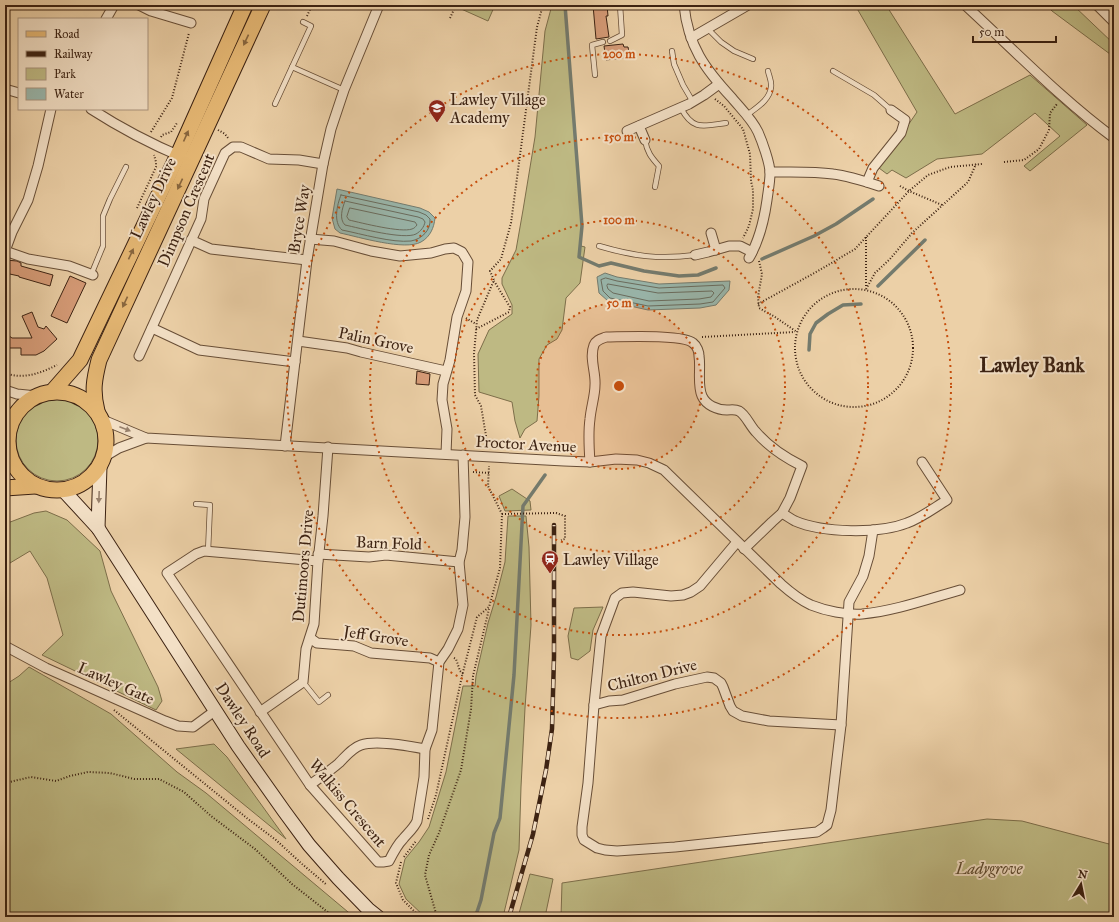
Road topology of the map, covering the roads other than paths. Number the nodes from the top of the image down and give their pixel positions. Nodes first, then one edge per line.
1 (114, 5) edge
2 (139, 5) edge
3 (245, 5) edge
4 (263, 5) edge
5 (379, 5) edge
6 (620, 5) edge
7 (684, 5) edge
8 (748, 5) edge
9 (966, 5) edge
10 (1097, 5) edge
11 (107, 18) edge
12 (304, 22) road end
13 (1114, 22) edge
14 (191, 23) road end
15 (707, 28) junction
16 (691, 38) junction
17 (610, 41) dead end
18 (603, 42) dead end
19 (672, 51) dead end
20 (753, 59) dead end
21 (292, 67) junction
22 (768, 71) dead end
23 (833, 71) dead end
24 (595, 74) dead end
25 (719, 84) junction
26 (5, 89) edge
27 (344, 90) junction
28 (18, 93) edge
29 (693, 102) junction
30 (275, 104) dead end
31 (681, 108) junction
32 (51, 110) edge
33 (93, 110) edge
34 (891, 110) joint
35 (746, 115) junction
36 (726, 123) dead end
37 (639, 126) junction
38 (627, 131) dead end
39 (1114, 138) edge
40 (645, 140) joint
41 (184, 158) junction
42 (323, 164) junction
43 (126, 167) dead end
44 (770, 172) junction
45 (868, 182) junction
46 (879, 186) dead end
47 (654, 187) dead end
48 (9, 230) edge
49 (711, 232) dead end
50 (310, 239) junction
51 (191, 240) junction
52 (599, 246) dead end
53 (716, 250) junction
54 (5, 251) edge
55 (695, 255) joint
56 (307, 260) junction
57 (92, 275) joint
58 (152, 328) junction
59 (298, 341) junction
60 (139, 356) dead end
61 (295, 362) junction
62 (446, 371) junction
63 (5, 390) edge
64 (52, 392) junction
65 (37, 396) junction
66 (100, 415) junction
67 (7, 426) edge
68 (146, 438) junction
69 (285, 446) junction
70 (328, 447) junction
71 (7, 450) edge
72 (446, 454) junction
73 (463, 455) junction
74 (102, 462) junction
75 (590, 462) junction
76 (922, 462) dead end
77 (35, 486) junction
78 (5, 488) edge
79 (63, 490) junction
80 (196, 504) dead end
81 (782, 513) junction
82 (98, 528) junction
83 (873, 530) junction
84 (737, 542) junction
85 (744, 549) junction
86 (208, 552) junction
87 (318, 557) junction
88 (459, 562) junction
89 (960, 590) dead end
90 (848, 613) junction
91 (310, 638) junction
92 (5, 646) edge
93 (439, 662) junction
94 (303, 682) junction
95 (328, 695) dead end
96 (594, 705) junction
97 (216, 710) junction
98 (260, 712) junction
99 (841, 724) junction
100 (425, 749) junction
101 (310, 785) junction
102 (378, 917) edge

1 - 11 street
2 - 14 street
41 -> 3 main road, Lawley Drive
4 -> 41 main road, Lawley Drive
5 - 27 street, Bryce Way
6 - 17 lane
7 - 16 street
8 - 15 street
9 - 39 street
10 - 13 street
12 - 21 lane
15 - 16 street
15 - 20 lane
16 - 25 street
18 - 24 lane
19 - 29 lane
21 - 27 lane
21 - 30 lane
22 - 35 lane
23 - 34 lane
25 - 29 street
25 - 35 street
26 - 28 street
27 - 42 street, Bryce Way
29 - 31 street
31 - 36 lane
31 - 37 street
32 - 48 street
33 - 41 street
34 - 45 street
35 - 44 street
37 - 38 street
37 - 40 street
40 - 47 lane
64 -> 41 main road, Lawley Drive
41 -> 66 main road, Lawley Drive
42 - 50 street, Bryce Way
42 - 51 street, Dimpson Crescent
43 - 57 lane
44 - 45 street
44 - 53 street
45 - 46 street
48 - 54 street
49 - 53 street
50 - 56 street, Bryce Way
50 - 62 street
51 - 56 street
51 - 58 street, Dimpson Crescent
52 - 55 lane
53 - 55 street
54 - 57 street
56 - 59 street, Bryce Way
58 - 60 street, Dimpson Crescent
58 - 61 street
59 - 61 street, Bryce Way
59 - 62 street, Palin Grove
61 - 69 street, Bryce Way
62 - 72 street
63 - 65 street
64 - 65 main road
64 - 66 main road
65 - 67 main road
66 -> 68 street, Proctor Avenue
66 - 74 main road
67 - 71 main road
68 - 69 street, Proctor Avenue
68 - 74 street, Proctor Avenue
69 - 70 street, Proctor Avenue
70 - 72 street, Proctor Avenue
70 - 87 street, Dutimoors Drive
71 - 77 main road
72 - 73 street, Proctor Avenue
73 - 75 street, Proctor Avenue
73 - 88 street, Walkiss Crescent
74 - 79 main road
74 -> 82 street
75 - 81 street
75 - 84 street, Proctor Avenue
76 - 83 street
77 - 78 main road
77 - 79 main road
79 - 82 street, Dawley Road
80 - 86 lane
81 - 83 street
81 - 85 street
82 - 97 street, Dawley Road
83 - 90 street
84 - 85 street, Proctor Avenue
84 - 96 street, Chilton Drive
85 - 90 street, Proctor Avenue
86 - 87 street, Walkiss Crescent
86 - 98 street, Walkiss Crescent
87 - 88 street, Barn Fold
87 - 91 street, Dutimoors Drive
88 - 93 street, Walkiss Crescent
89 - 90 street, Proctor Avenue
90 - 99 street
91 - 93 street, Jeff Grove
91 - 94 street, Dutimoors Drive
92 - 97 street, Lawley Gate
93 - 100 street, Walkiss Crescent
94 - 95 lane
94 - 98 street
96 - 99 street, Chilton Drive
96 - 99 street
97 - 102 street, Dawley Road
98 - 101 street, Walkiss Crescent
100 - 101 street
100 - 101 street, Walkiss Crescent

